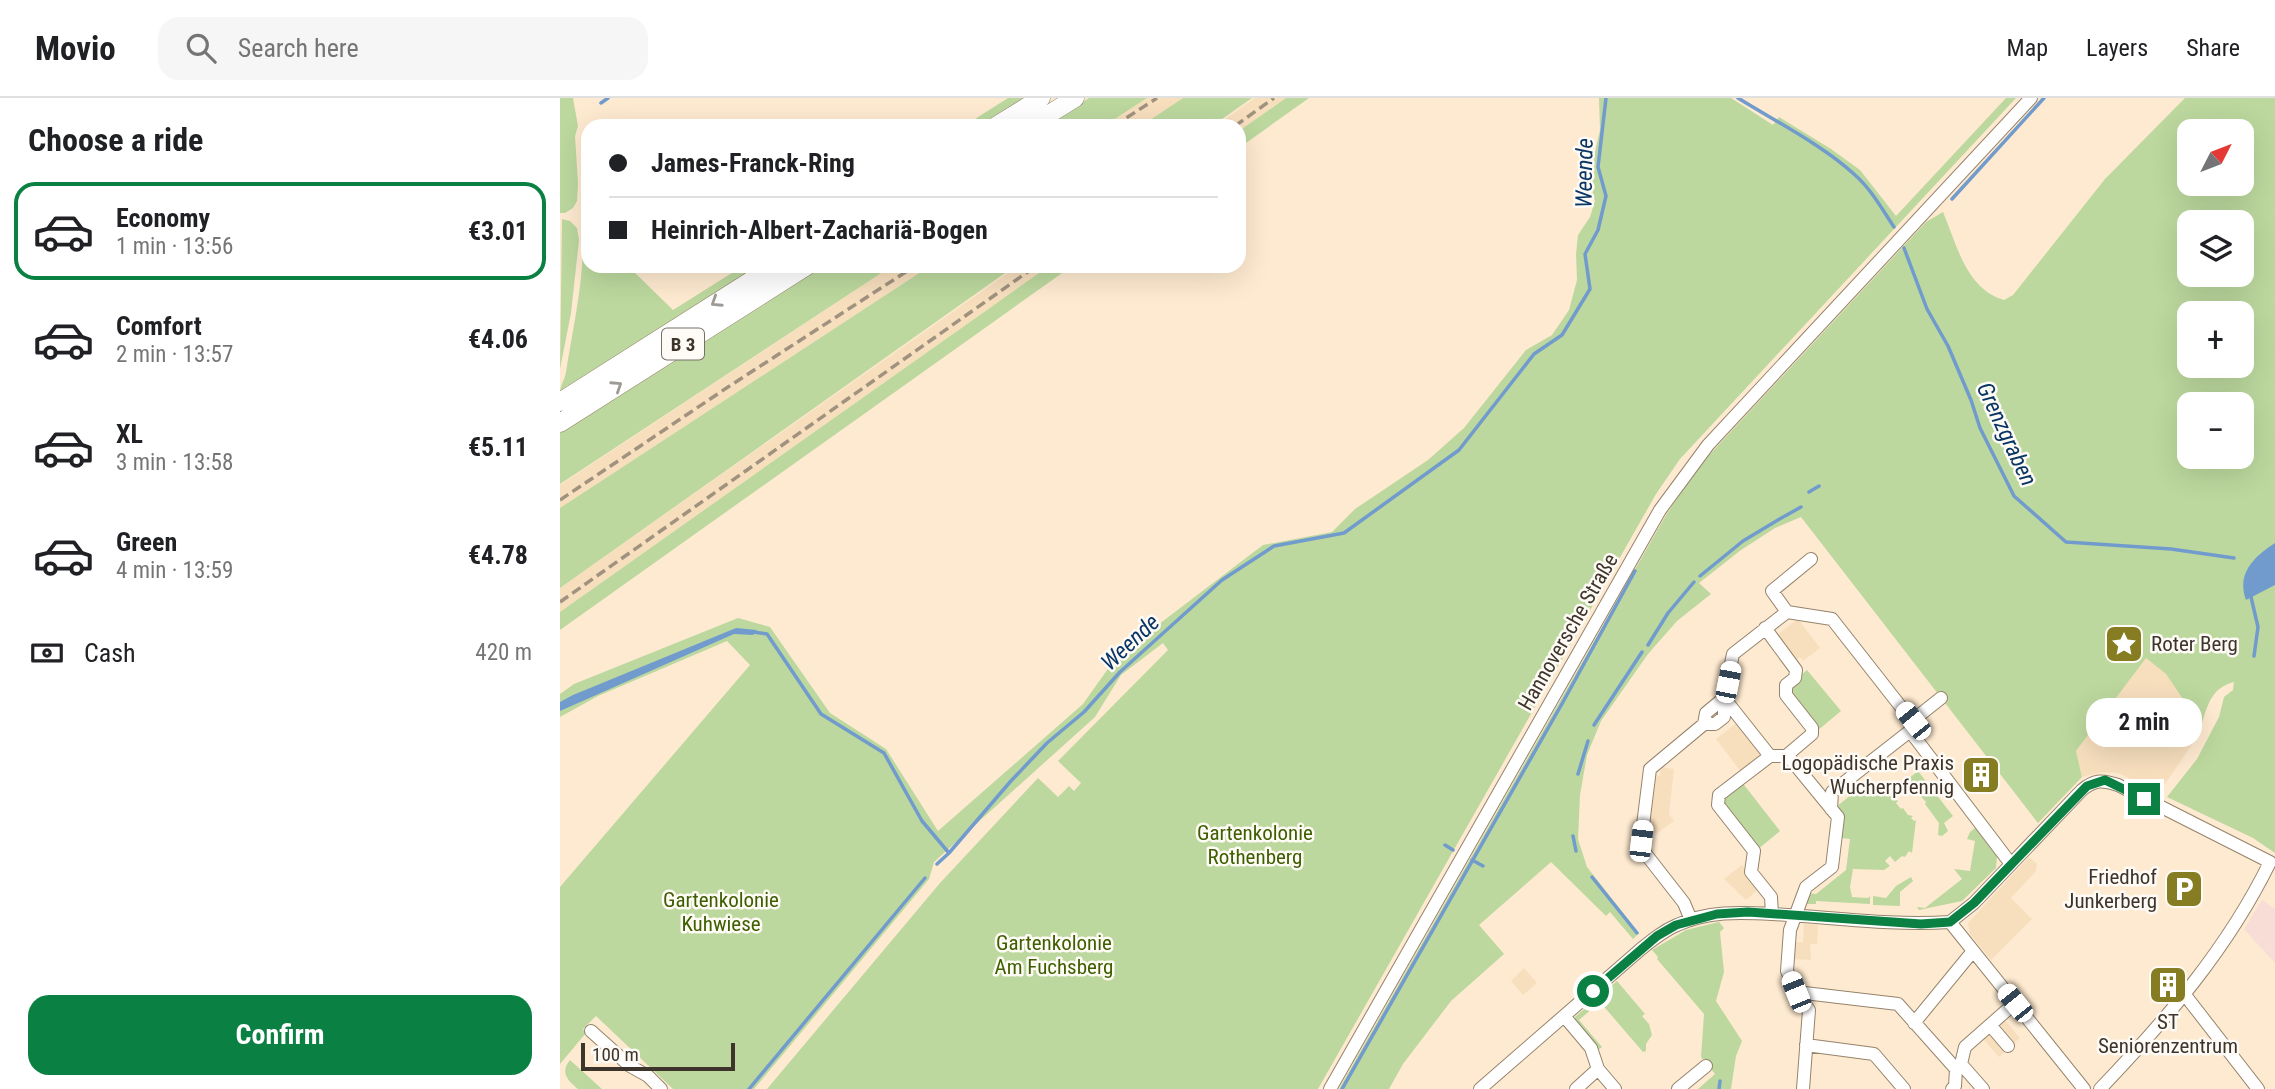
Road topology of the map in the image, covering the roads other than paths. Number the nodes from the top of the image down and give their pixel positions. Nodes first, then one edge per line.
1 (1041, 98) edge
2 (1074, 98) edge
3 (2031, 98) edge
4 (1007, 119) edge
5 (1041, 119) edge
6 (763, 273) edge
7 (796, 273) edge
8 (560, 402) edge
9 (560, 423) edge
10 (1811, 559) dead end
11 (1793, 613) junction
12 (1765, 628) junction
13 (1724, 698) junction
14 (1941, 698) dead end
15 (1911, 726) junction
16 (1770, 756) junction
17 (1786, 756) junction
18 (1831, 809) junction
19 (2011, 864) junction
20 (1772, 914) junction
21 (1795, 915) junction
22 (1690, 920) junction
23 (1950, 922) junction
24 (1973, 951) junction
25 (1796, 992) junction
26 (2185, 995) junction
27 (2015, 1003) junction
28 (1564, 1016) junction
29 (1918, 1017) junction
30 (1990, 1025) junction
31 (591, 1031) dead end
32 (1806, 1045) junction
33 (2008, 1046) dead end
34 (1706, 1066) dead end
35 (1959, 1067) junction
36 (1598, 1069) junction
37 (662, 1089) edge
38 (1330, 1089) edge
39 (1480, 1089) edge
40 (1576, 1089) edge
41 (1615, 1089) edge
42 (1678, 1089) edge
43 (1803, 1089) edge
44 (1904, 1089) edge
45 (1952, 1089) edge
46 (1983, 1089) edge
47 (2084, 1089) edge
48 (2100, 1089) edge
49 (2258, 1089) edge

1 - 4 highway
2 - 5 highway
3 - 38 street, Hannoversche Straße
6 -> 8 highway, B 3
9 -> 7 highway, B 3
10 - 11 street
11 - 12 street
11 - 15 street
12 - 13 street
12 - 17 street
13 - 16 street
13 - 22 street
14 - 15 street
15 - 18 street
15 - 19 street
16 - 17 street
16 - 20 street
17 - 18 street
18 - 21 street
19 - 23 street
19 - 26 street
20 - 21 street
20 - 22 street
21 - 23 street
21 - 25 street
22 - 28 street
23 - 24 street
24 - 27 street
24 - 29 street
25 - 29 street
25 - 32 street
26 - 48 street
26 - 49 street
27 - 30 street
27 - 47 street
28 - 36 street
28 - 39 street
29 - 35 street
30 - 33 street
30 - 35 street
31 - 37 street
32 - 43 street
32 - 44 street
34 - 42 street
35 - 45 street
35 - 46 street
36 - 40 street
36 - 41 street

